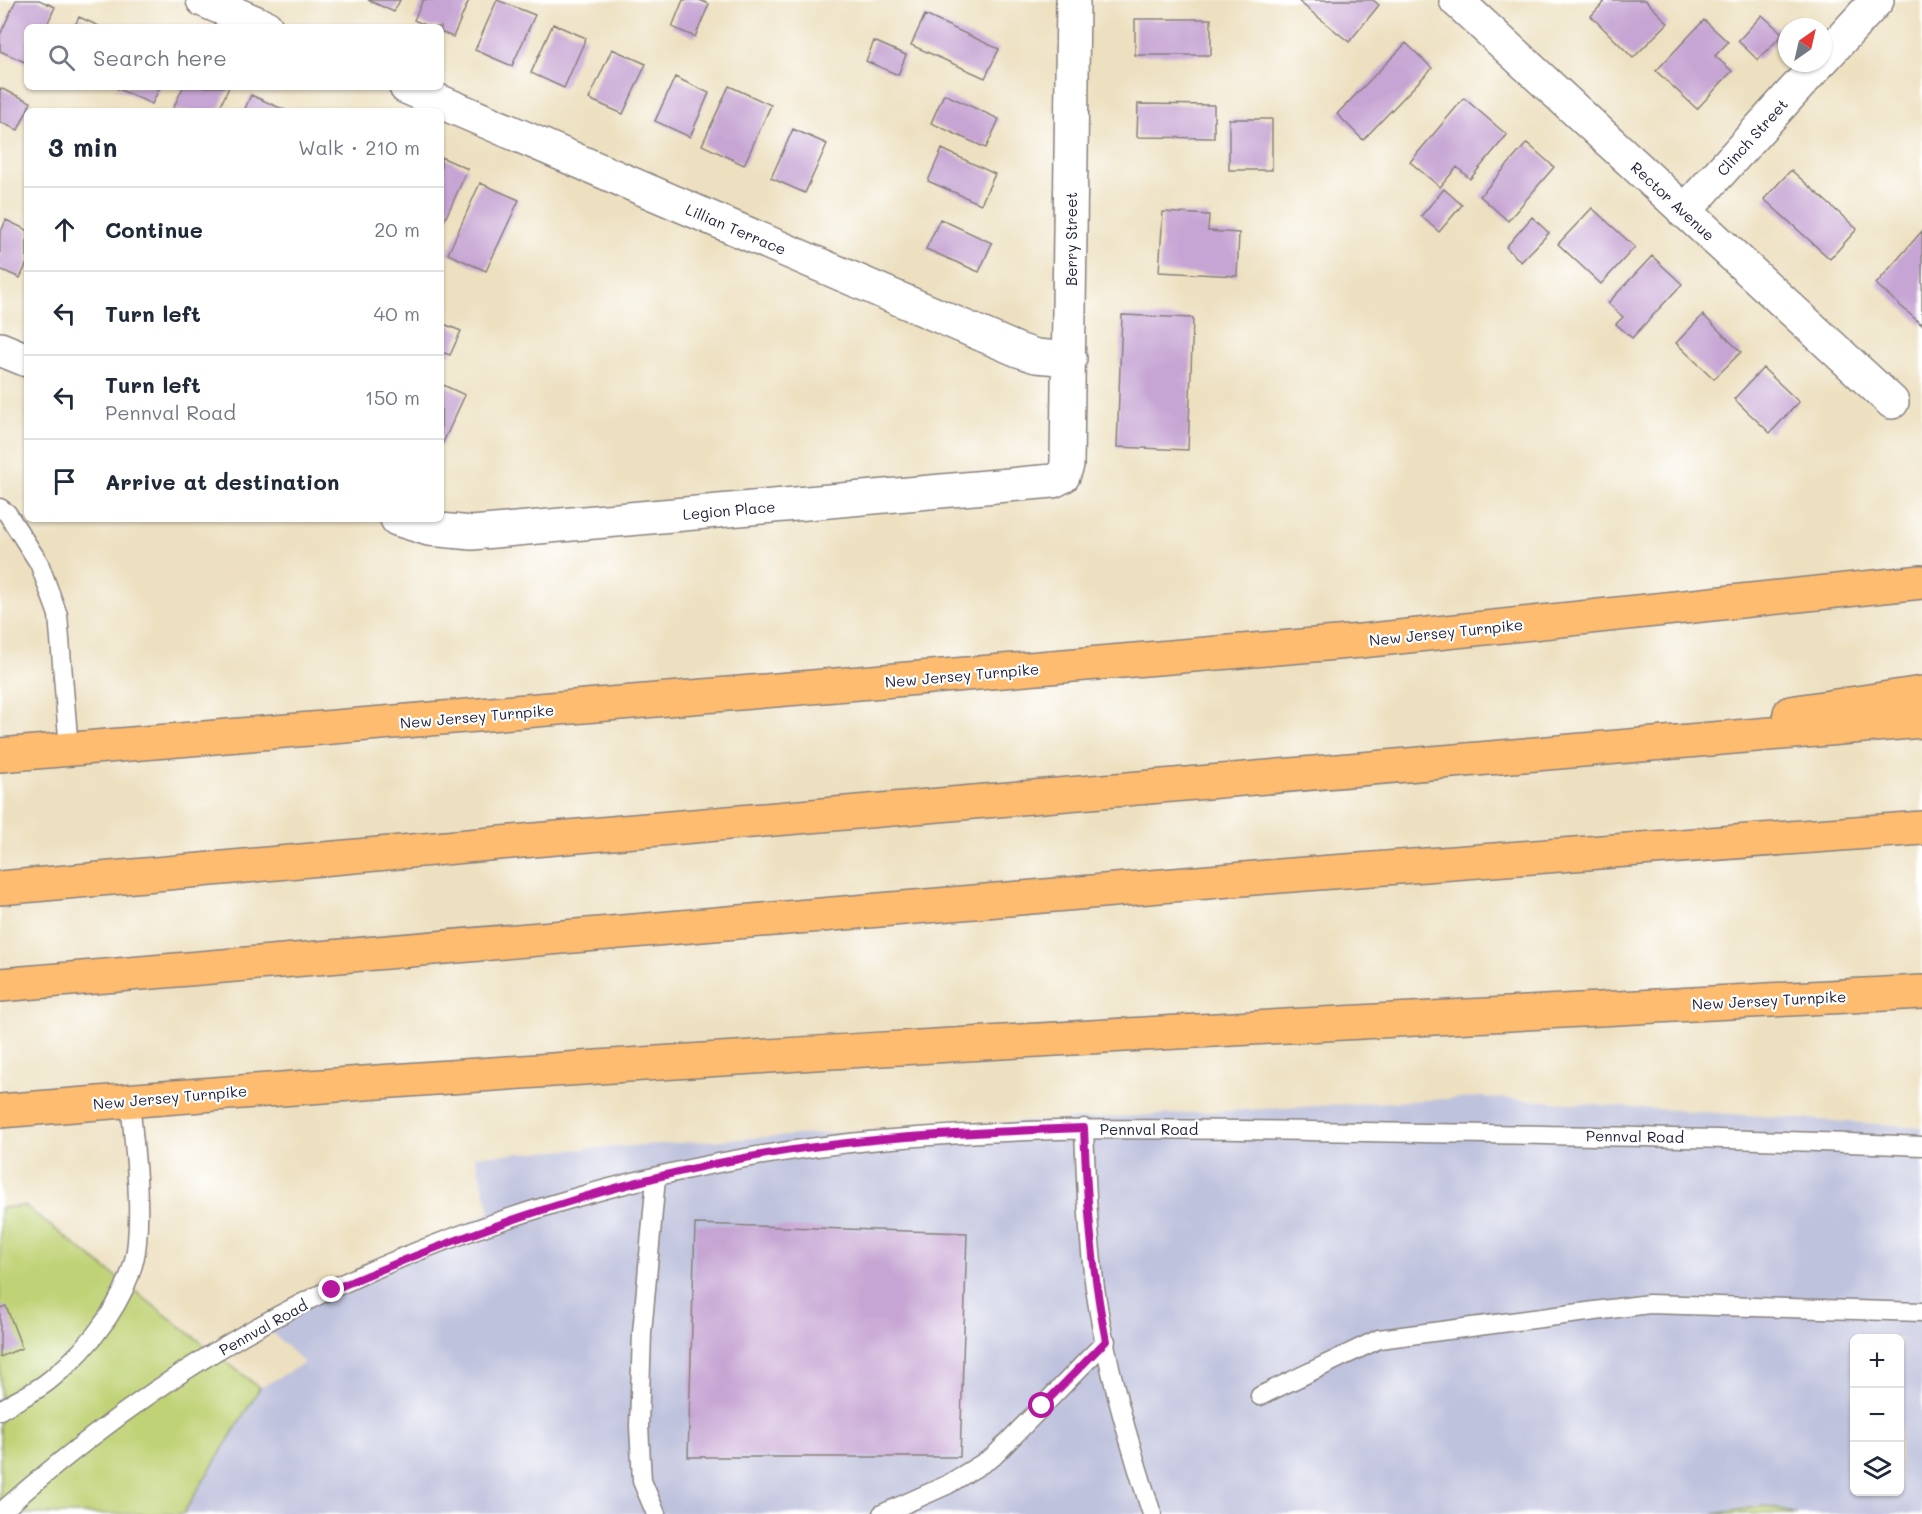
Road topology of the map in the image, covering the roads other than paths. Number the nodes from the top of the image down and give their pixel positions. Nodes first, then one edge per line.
1 (203, 0) edge
2 (1073, 0) edge
3 (1456, 0) edge
4 (1877, 0) edge
5 (259, 24) edge
6 (1832, 49) edge
7 (1811, 72) edge
8 (413, 90) edge
9 (1684, 212) junction
10 (0, 349) edge
11 (24, 359) edge
12 (1070, 359) junction
13 (1892, 402) dead end
14 (1063, 476) joint
15 (0, 508) edge
16 (407, 522) edge
17 (1922, 582) edge
18 (1922, 693) edge
19 (1922, 721) edge
20 (69, 749) junction
21 (0, 755) edge
22 (1503, 757) junction
23 (1922, 828) edge
24 (0, 888) edge
25 (0, 985) edge
26 (1922, 992) edge
27 (130, 1100) junction
28 (0, 1111) edge
29 (1084, 1128) junction
30 (1922, 1146) edge
31 (656, 1178) junction
32 (1922, 1312) edge
33 (1106, 1341) junction
34 (1260, 1396) dead end
35 (0, 1410) edge
36 (0, 1513) edge
37 (656, 1514) edge
38 (882, 1514) edge
39 (1152, 1514) edge

1 - 5 street
2 - 12 street, Berry Street
3 - 9 street, Rector Avenue
4 - 6 street
7 - 9 street, Clinch Street
8 - 12 street, Lillian Terrace
9 - 13 street, Rector Avenue
10 - 11 street
12 - 14 street, Berry Street
14 - 16 street, Legion Place
15 - 20 lane
17 - 20 highway, New Jersey Turnpike
18 - 22 highway
19 - 22 highway
20 - 21 highway, New Jersey Turnpike
22 - 24 highway
23 - 25 highway
26 - 27 highway, New Jersey Turnpike
27 - 28 highway, New Jersey Turnpike
27 - 35 lane
29 - 30 lane, Pennval Road
29 - 31 lane, Pennval Road
29 - 33 lane
31 - 36 lane, Pennval Road
31 - 37 lane
32 - 34 lane
33 - 38 lane
33 - 39 lane

